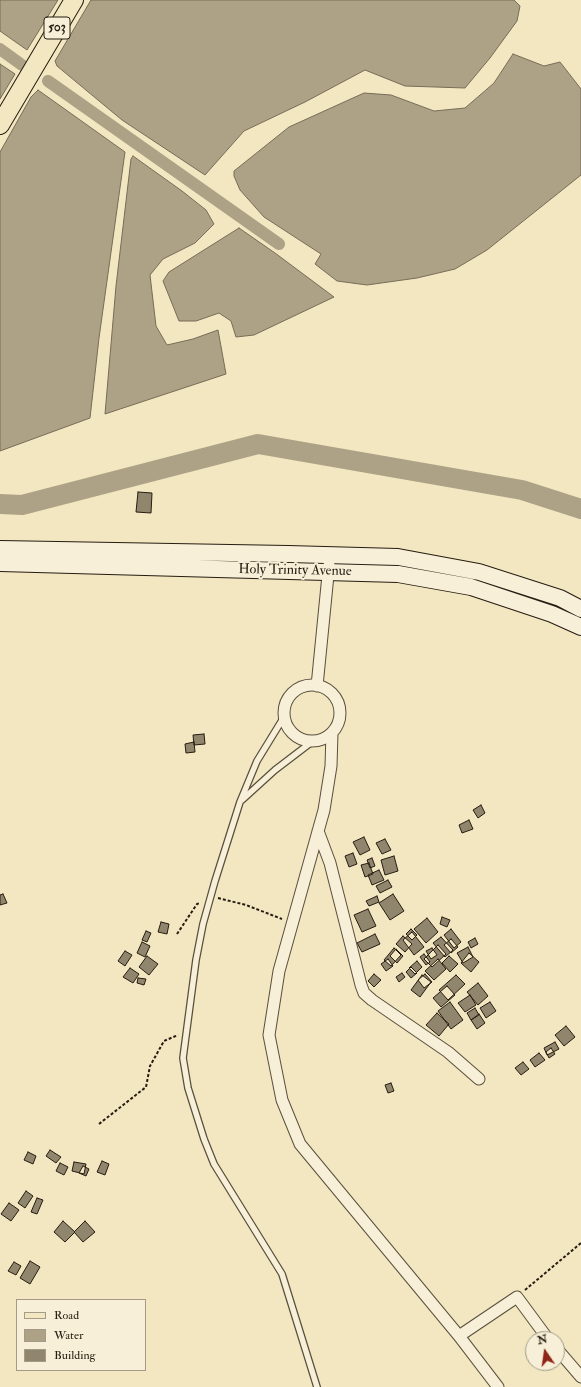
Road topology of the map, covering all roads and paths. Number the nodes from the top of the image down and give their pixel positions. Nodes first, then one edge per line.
1 (74, 0) edge
2 (0, 125) edge
3 (0, 550) edge
4 (330, 556) junction
5 (0, 563) edge
6 (329, 572) junction
7 (581, 609) edge
8 (581, 627) edge
9 (317, 686) junction
10 (284, 717) junction
11 (332, 733) junction
12 (313, 742) junction
13 (240, 802) junction
14 (318, 831) junction
15 (212, 896) junction
16 (292, 923) junction
17 (177, 934) dead end
18 (187, 1031) junction
19 (479, 1079) dead end
20 (99, 1124) dead end
21 (581, 1243) edge
22 (517, 1297) junction
23 (542, 1331) edge
24 (459, 1336) junction
25 (565, 1358) edge
26 (581, 1377) edge
27 (317, 1387) edge
28 (498, 1387) edge

1 - 2 main road, 503
3 - 4 main road, Holy Trinity Avenue
4 - 6 street
4 - 7 main road, Holy Trinity Avenue
5 - 6 main road, Holy Trinity Avenue
6 - 8 main road, Holy Trinity Avenue
6 - 9 street
9 - 10 street
9 - 11 street
10 - 12 street
10 - 13 lane
11 - 12 street
11 - 14 street
12 - 13 lane
13 - 15 lane
14 - 16 street
14 - 19 street
15 - 16 path
15 - 17 path
15 - 18 lane
16 - 24 street
18 - 20 path
18 - 27 lane
21 - 22 path
22 - 23 street
22 - 24 street
24 - 28 street
25 - 26 street

